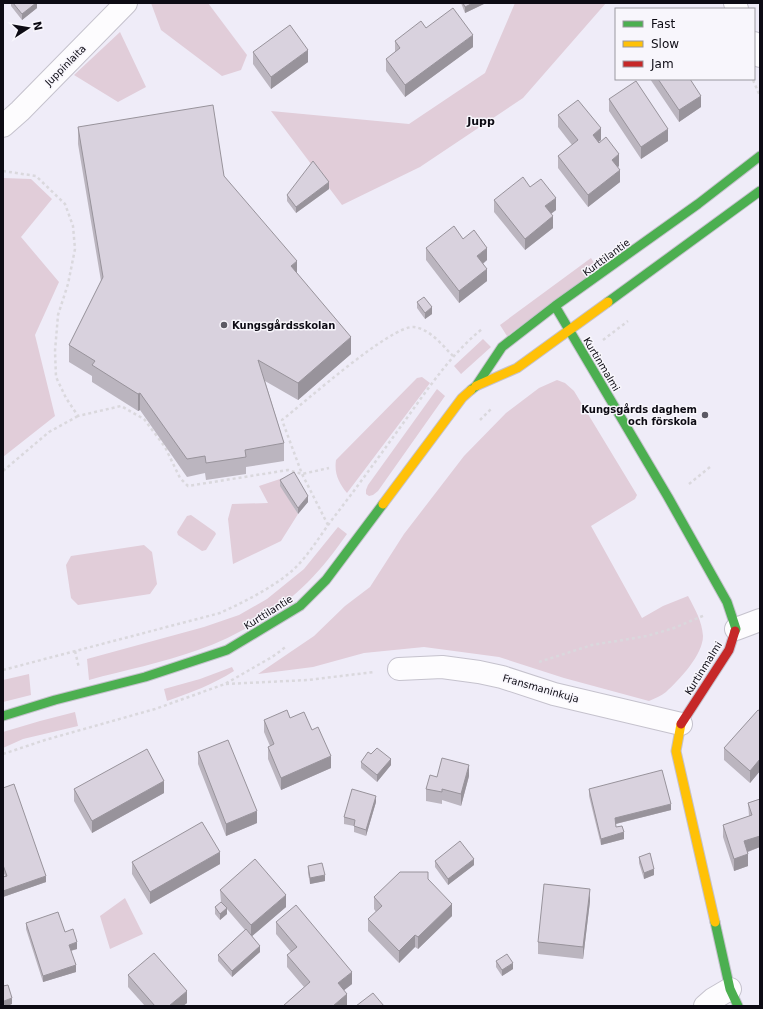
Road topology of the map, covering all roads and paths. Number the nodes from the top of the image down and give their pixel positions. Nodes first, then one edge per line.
1 (126, 3) edge
2 (755, 45) edge
3 (760, 56) edge
4 (752, 80) edge
5 (760, 96) edge
6 (3, 126) edge
7 (760, 156) edge
8 (3, 170) edge
9 (760, 191) edge
10 (555, 306) junction
11 (487, 325) dead end
12 (570, 330) junction
13 (453, 356) junction
14 (476, 386) junction
15 (78, 416) junction
16 (710, 467) dead end
17 (329, 468) dead end
18 (3, 471) edge
19 (302, 474) junction
20 (688, 485) dead end
21 (328, 525) junction
22 (706, 614) dead end
23 (760, 620) edge
24 (736, 629) junction
25 (3, 670) edge
26 (399, 670) joint
27 (502, 677) junction
28 (225, 684) dead end
29 (154, 709) dead end
30 (3, 716) edge
31 (681, 724) junction
32 (3, 754) edge
33 (734, 998) edge
34 (706, 1006) edge

1 - 6 street, Juppinlaita
2 - 3 street
4 - 5 path
7 - 10 street, Kurttilantie
8 - 15 path
9 - 12 street, Kurttilantie
10 - 12 street, Kurtinmalmi
10 - 14 street, Kurttilantie
11 - 13 path
12 - 14 street, Kurttilantie
12 - 24 street, Kurtinmalmi
13 - 19 path
13 - 21 path
14 - 30 street, Kurttilantie
15 - 18 path
15 - 19 path
16 - 20 path
17 - 19 path
19 - 21 path
21 - 25 path
22 - 27 path
23 - 24 street
24 - 31 street, Kurtinmalmi
26 - 27 street, Fransmaninkuja
26 - 28 path
27 - 31 street, Fransmaninkuja
29 - 32 path
31 - 33 street, Kurtinmalmi
33 - 34 street

